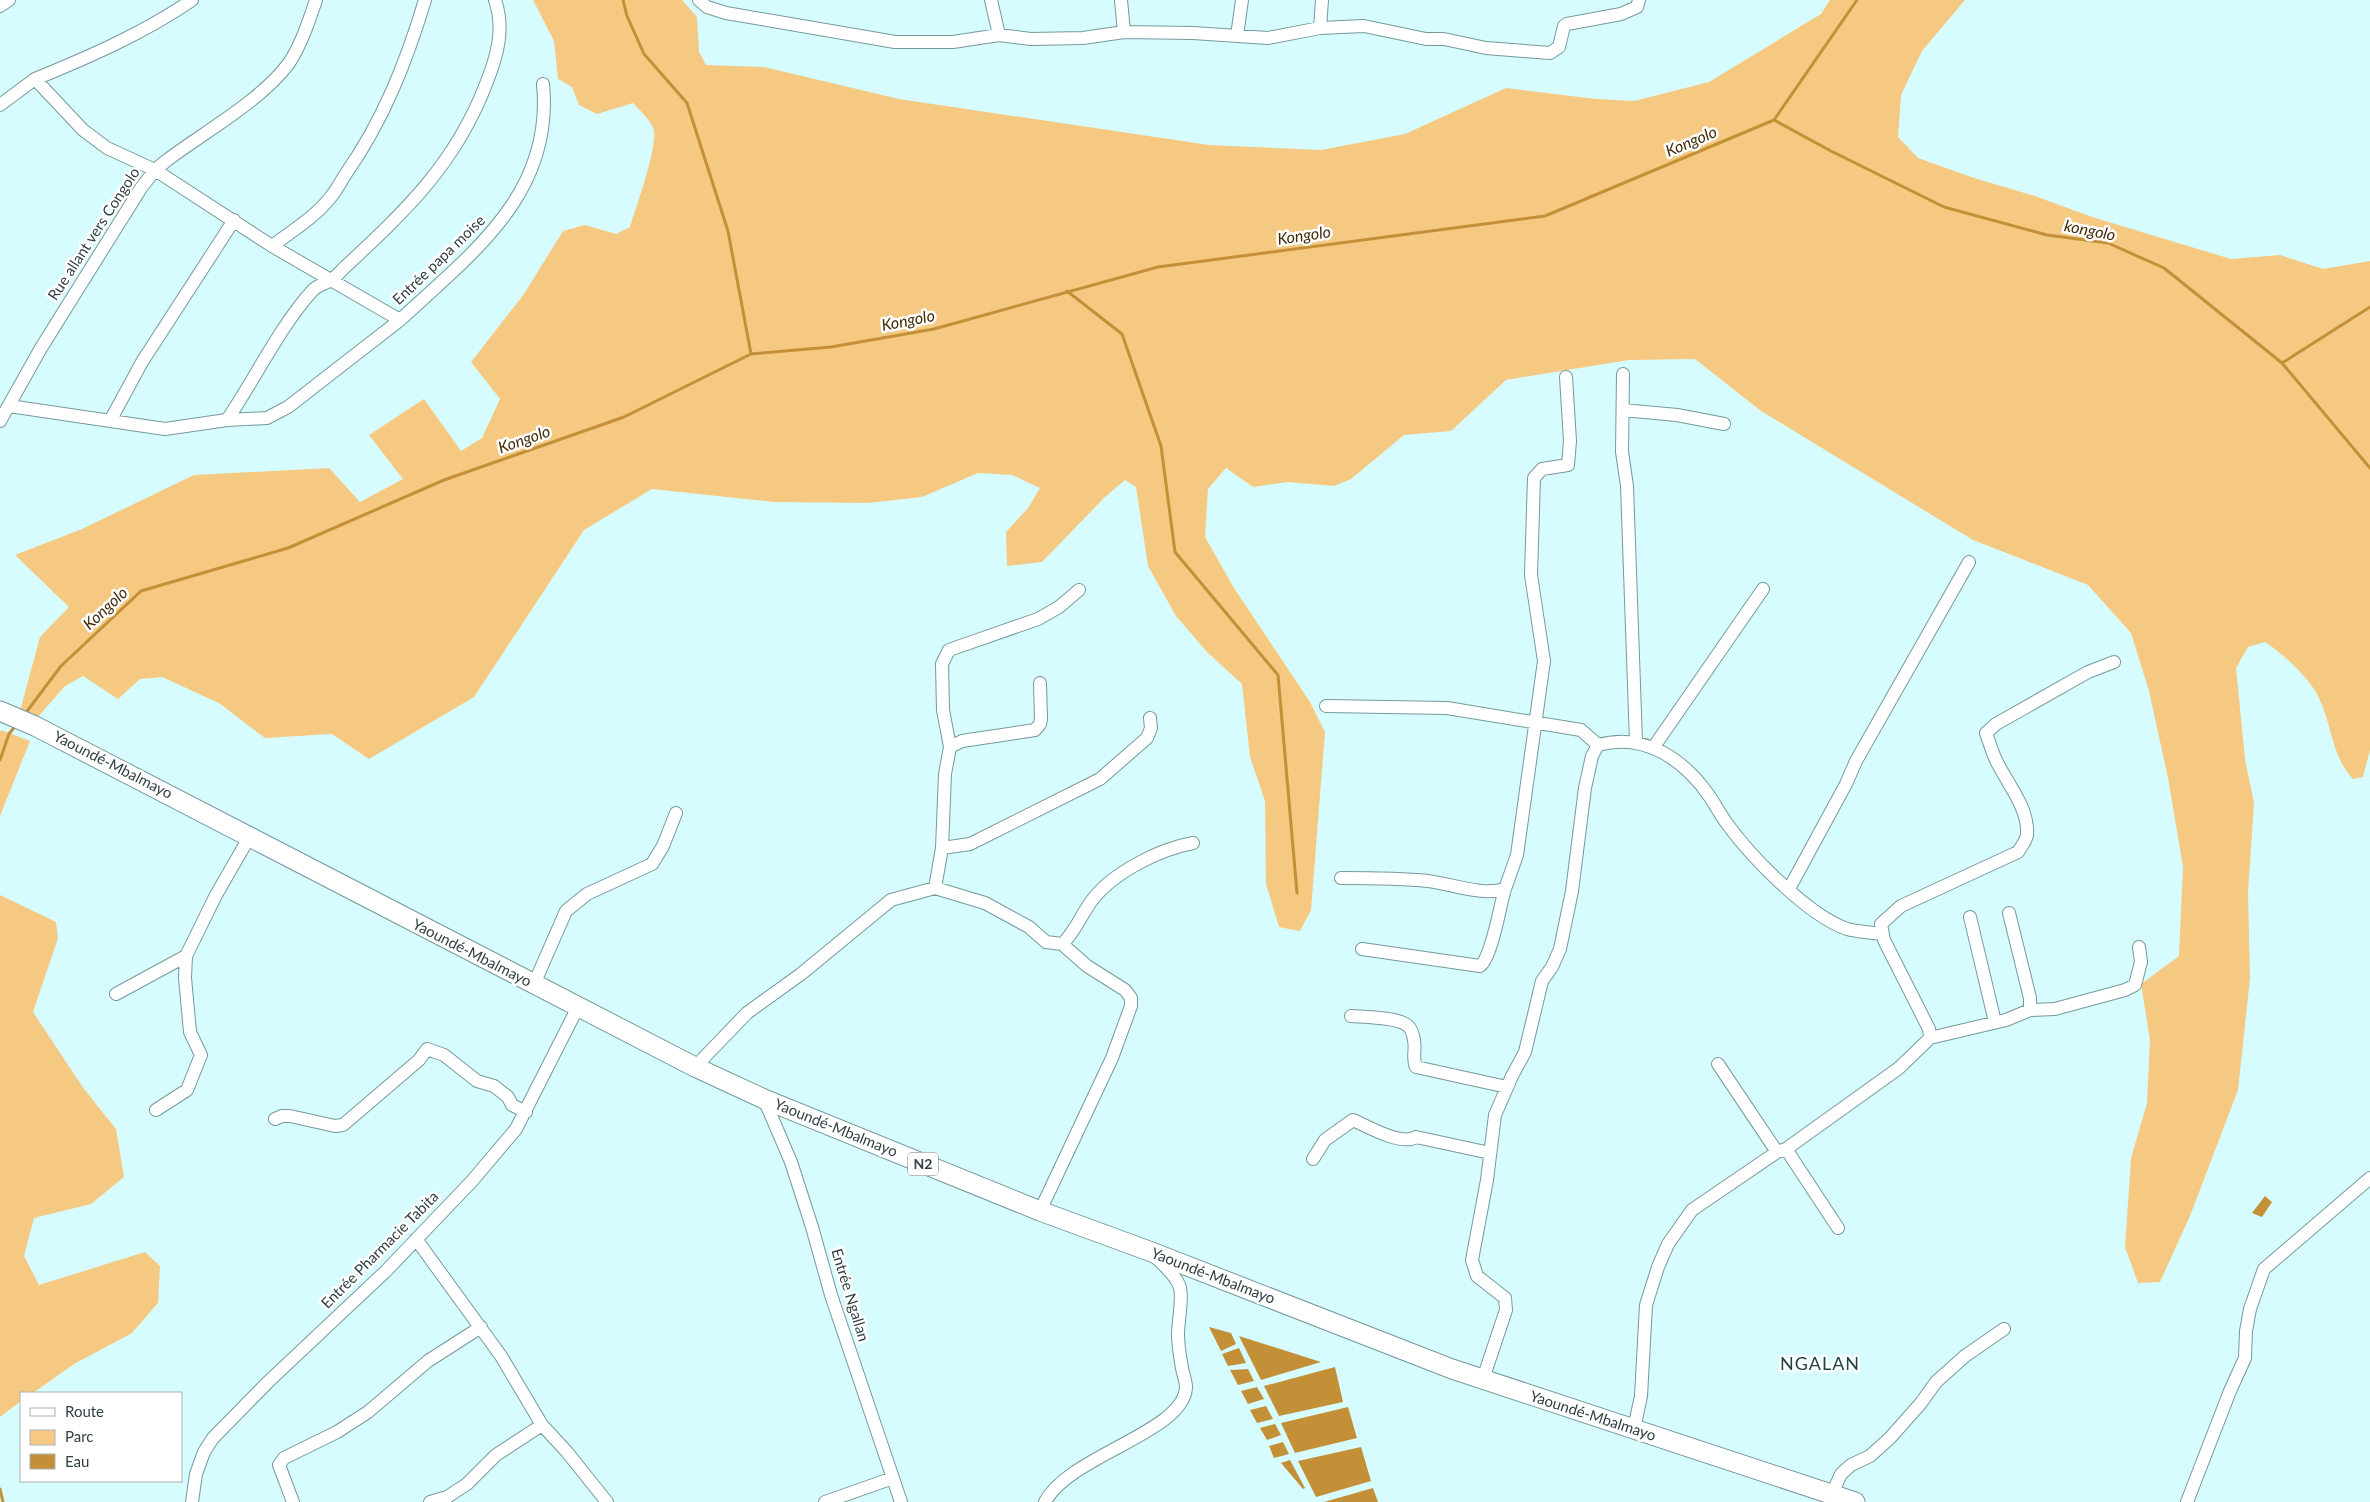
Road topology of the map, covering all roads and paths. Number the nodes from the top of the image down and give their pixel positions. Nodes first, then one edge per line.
1 (9, 0) edge
2 (192, 0) edge
3 (316, 0) edge
4 (425, 0) edge
5 (495, 0) edge
6 (699, 0) edge
7 (991, 0) edge
8 (1121, 0) edge
9 (1242, 0) edge
10 (1322, 0) edge
11 (1639, 0) edge
12 (0, 6) edge
13 (1320, 28) junction
14 (1124, 32) junction
15 (999, 35) junction
16 (1237, 36) junction
17 (35, 79) junction
18 (543, 84) dead end
19 (0, 105) edge
20 (155, 170) junction
21 (234, 220) junction
22 (272, 246) junction
23 (331, 280) junction
24 (400, 320) junction
25 (1623, 374) dead end
26 (1566, 377) dead end
27 (9, 406) junction
28 (1622, 410) junction
29 (227, 420) junction
30 (0, 421) edge
31 (110, 421) junction
32 (1724, 424) dead end
33 (1969, 562) dead end
34 (1763, 589) dead end
35 (1080, 590) dead end
36 (2114, 662) dead end
37 (1040, 683) dead end
38 (1326, 706) dead end
39 (8, 715) edge
40 (1150, 718) dead end
41 (1537, 722) junction
42 (1636, 742) junction
43 (1598, 745) junction
44 (950, 747) junction
45 (1653, 748) junction
46 (676, 813) dead end
47 (250, 836) junction
48 (1193, 843) dead end
49 (942, 848) junction
50 (1342, 878) dead end
51 (935, 888) junction
52 (1505, 888) junction
53 (1789, 889) junction
54 (2009, 913) dead end
55 (1970, 917) dead end
56 (1881, 934) junction
57 (1062, 944) junction
58 (2139, 947) dead end
59 (1362, 949) dead end
60 (186, 956) junction
61 (534, 984) junction
62 (116, 994) dead end
63 (578, 1007) junction
64 (2030, 1010) junction
65 (1351, 1016) dead end
66 (1995, 1022) junction
67 (1930, 1038) junction
68 (1718, 1064) dead end
69 (695, 1067) junction
70 (1507, 1086) junction
71 (764, 1099) junction
72 (156, 1110) dead end
73 (526, 1112) junction
74 (275, 1120) dead end
75 (1782, 1151) junction
76 (1490, 1153) junction
77 (1313, 1159) dead end
78 (2370, 1178) edge
79 (1040, 1211) junction
80 (1838, 1228) dead end
81 (416, 1239) junction
82 (1149, 1251) junction
83 (481, 1327) junction
84 (2004, 1329) dead end
85 (1483, 1379) junction
86 (542, 1425) junction
87 (1634, 1430) junction
88 (893, 1478) junction
89 (1832, 1494) junction
90 (192, 1502) edge
91 (293, 1502) edge
92 (430, 1502) edge
93 (607, 1502) edge
94 (825, 1502) edge
95 (901, 1502) edge
96 (1045, 1502) edge
97 (1855, 1502) edge
98 (2187, 1502) edge

1 - 12 street
2 - 17 street
3 - 20 street, Rue allant vers Congolo
4 - 22 street
5 - 23 street
6 - 15 street
7 - 15 street
8 - 14 street
9 - 16 street
10 - 13 street
11 - 13 street
13 - 16 street
14 - 15 street
14 - 16 street
17 - 19 street
17 - 20 street
18 - 24 street, Entrée papa moise
20 - 21 street
20 - 27 street, Rue allant vers Congolo
21 - 22 street
21 - 31 street
22 - 23 street
23 - 24 street
23 - 29 street
24 - 29 street, Entrée papa moise
25 - 28 street
26 - 41 street
27 - 30 street, Rue allant vers Congolo
27 - 31 street, Entrée papa moise
28 - 32 street
28 - 42 street
29 - 31 street, Entrée papa moise
33 - 53 street
34 - 45 street
35 - 44 street
36 - 56 street
37 - 44 street
38 - 41 street
39 - 47 highway, Yaoundé-Mbalmayo / N2
40 - 49 street
41 - 43 street
41 - 52 street
42 - 43 street
42 - 45 street
43 - 70 street
44 - 49 street
45 - 53 street
46 - 61 street
47 - 60 street
47 - 61 highway, Yaoundé-Mbalmayo / N2
48 - 57 street
49 - 51 street
50 - 52 street
51 - 57 street
51 - 69 street
52 - 59 street
53 - 56 street
54 - 64 street
55 - 66 street
56 - 67 street
57 - 79 street
58 - 64 street
60 - 62 street
60 - 72 street
61 - 63 highway, Yaoundé-Mbalmayo / N2
63 - 69 highway, Yaoundé-Mbalmayo / N2
63 - 73 street, Entrée Pharmacie Tabita
64 - 66 street
65 - 70 street
66 - 67 street
67 - 75 street
68 - 75 street
69 - 71 highway, Yaoundé-Mbalmayo / N2
70 - 76 street
71 - 79 highway, Yaoundé-Mbalmayo / N2
71 - 88 street, Entrée Ngallan
73 - 74 street
73 - 81 street, Entrée Pharmacie Tabita
75 - 80 street
75 - 87 street
76 - 77 street
76 - 85 street
78 - 98 street
79 - 82 highway, Yaoundé-Mbalmayo / N2
81 - 83 street
81 - 90 street, Entrée Pharmacie Tabita
82 - 85 highway, Yaoundé-Mbalmayo / N2
82 - 96 street
83 - 86 street
83 - 91 street
84 - 89 street
85 - 87 highway, Yaoundé-Mbalmayo / N2
86 - 92 street
86 - 93 street
87 - 89 highway, Yaoundé-Mbalmayo / N2
88 - 94 street
88 - 95 street, Entrée Ngallan
89 - 97 highway, Yaoundé-Mbalmayo / N2

